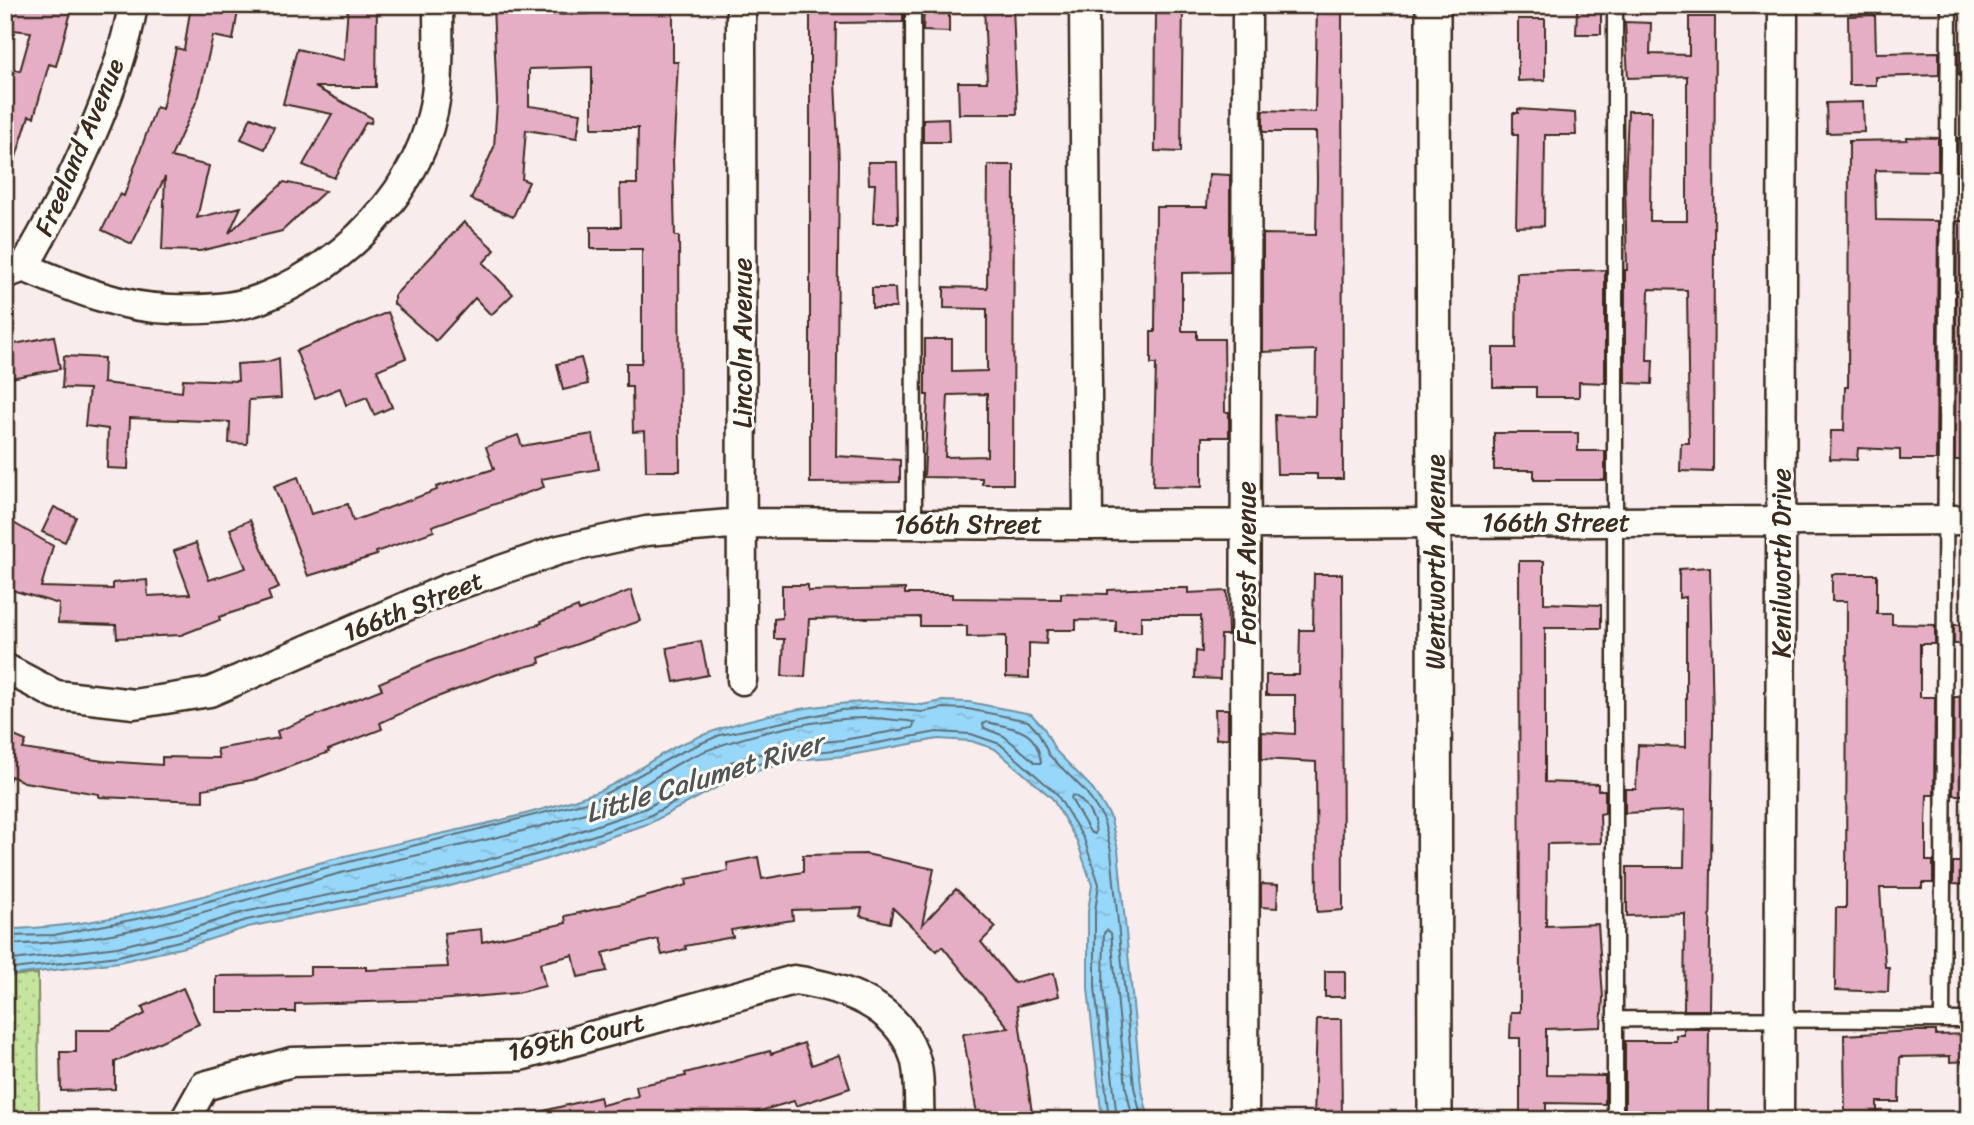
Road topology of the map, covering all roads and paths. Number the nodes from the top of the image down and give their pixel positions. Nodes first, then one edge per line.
1 (133, 5) edge
2 (438, 5) edge
3 (741, 5) edge
4 (913, 5) edge
5 (1084, 5) edge
6 (1247, 5) edge
7 (1433, 5) edge
8 (1615, 5) edge
9 (1783, 5) edge
10 (1949, 5) edge
11 (15, 270) edge
12 (1957, 520) edge
13 (1435, 522) junction
14 (1613, 522) junction
15 (1782, 522) junction
16 (742, 523) junction
17 (914, 524) junction
18 (1246, 524) junction
19 (1088, 526) junction
20 (5, 668) edge
21 (742, 680) dead end
22 (1615, 1019) junction
23 (1779, 1020) junction
24 (1942, 1020) junction
25 (1969, 1020) edge
26 (184, 1120) edge
27 (920, 1120) edge
28 (1244, 1120) edge
29 (1435, 1120) edge
30 (1615, 1120) edge
31 (1779, 1120) edge

1 - 11 street, Freeland Avenue
2 - 11 street
3 - 16 street, Lincoln Avenue
4 - 17 lane
5 - 19 street
6 - 18 street, Forest Avenue
7 - 13 street, Wentworth Avenue
8 - 14 lane
9 - 15 street, Kenilworth Drive
10 - 12 lane
12 - 15 street, 166th Street
12 - 24 lane
13 - 14 street, 166th Street
13 - 18 street, 166th Street
13 - 29 street, Wentworth Avenue
14 - 15 street, 166th Street
14 - 22 lane
15 - 23 street, Kenilworth Drive
16 - 17 street, 166th Street
16 - 20 street, 166th Street
16 - 21 street, Lincoln Avenue
17 - 19 street, 166th Street
18 - 19 street, 166th Street
18 - 28 street, Forest Avenue
22 - 23 lane
22 - 30 lane
23 - 24 lane
23 - 31 street, Kenilworth Drive
24 - 25 lane
26 - 27 street, 169th Court

